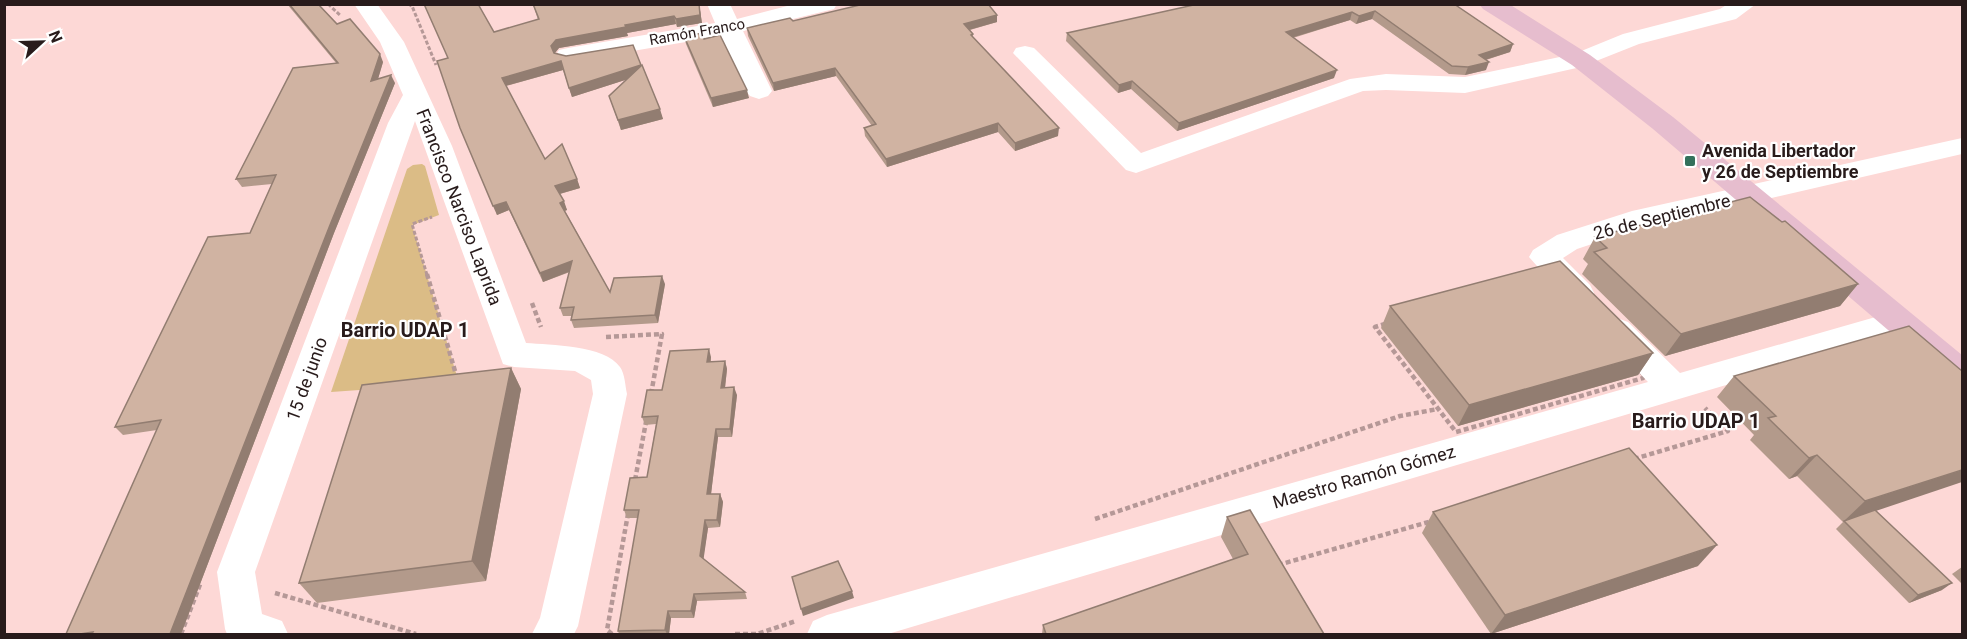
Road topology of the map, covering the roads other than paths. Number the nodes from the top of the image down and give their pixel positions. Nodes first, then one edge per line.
1 (365, 4) edge
2 (718, 4) edge
3 (826, 4) edge
4 (1491, 4) edge
5 (1745, 4) edge
6 (728, 28) junction
7 (1025, 53) dead end
8 (568, 55) edge
9 (1581, 60) junction
10 (759, 91) dead end
11 (416, 94) junction
12 (1962, 146) edge
13 (1750, 195) junction
14 (1900, 322) junction
15 (1962, 374) edge
16 (1673, 387) junction
17 (268, 634) edge
18 (552, 634) edge
19 (827, 634) edge

1 - 11 street, Francisco Narciso Laprida
2 - 6 street
3 - 6 street, Ramón Franco
4 - 9 main road
5 - 9 street
6 - 8 street, Ramón Franco
6 - 10 street
7 - 9 street
9 - 13 main road
11 - 17 street, 15 de junio
11 - 18 street, Francisco Narciso Laprida
12 - 13 street, 26 de Septiembre
13 - 14 main road
13 - 16 street, 26 de Septiembre
14 - 15 main road
14 - 16 street, Maestro Ramón Gómez
16 - 19 street, Maestro Ramón Gómez

